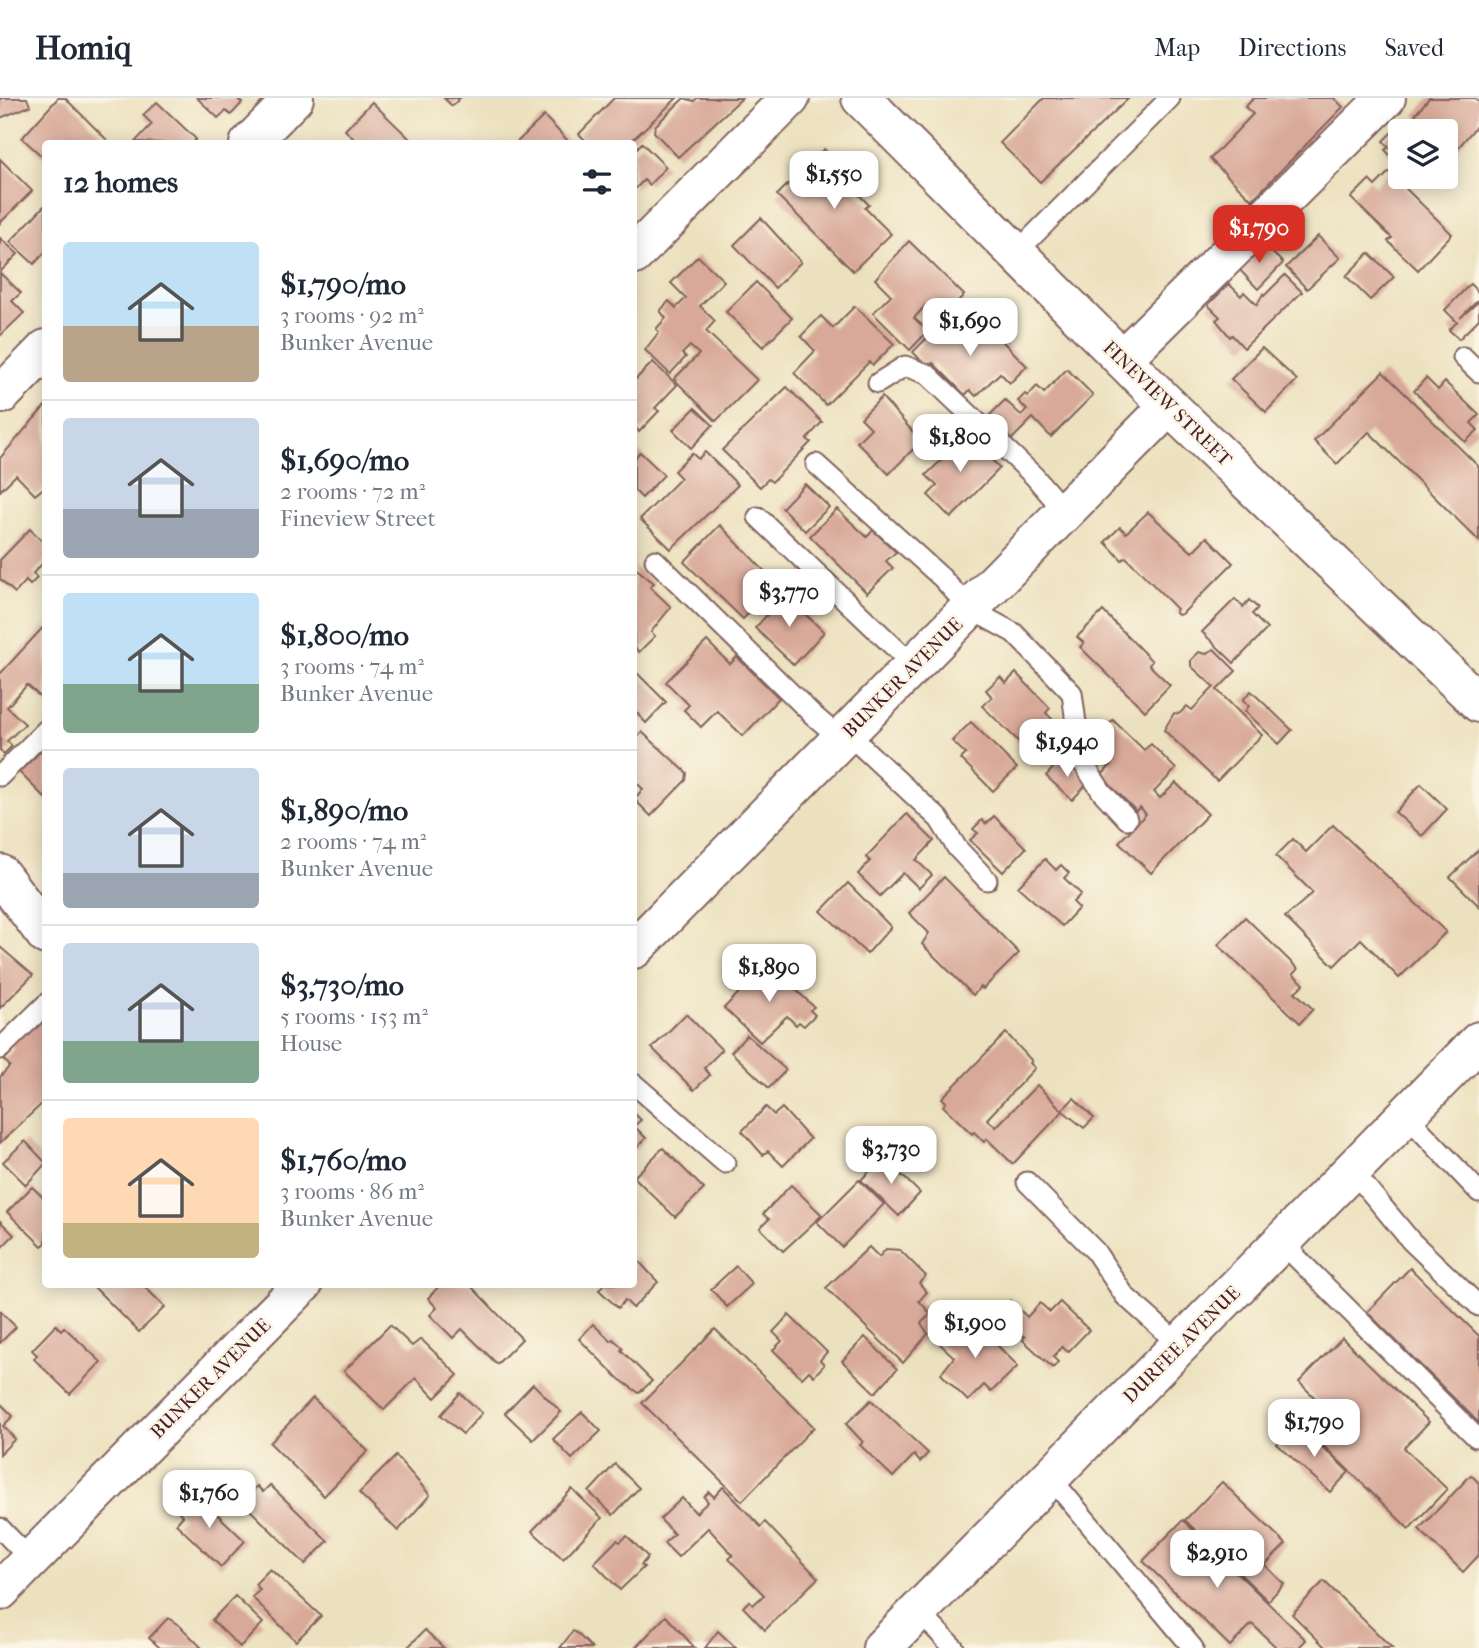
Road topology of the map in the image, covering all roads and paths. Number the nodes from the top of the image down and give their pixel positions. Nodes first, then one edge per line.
1 (294, 98) edge
2 (790, 98) edge
3 (861, 98) edge
4 (1170, 98) edge
5 (1386, 98) edge
6 (253, 140) edge
7 (637, 252) edge
8 (1016, 253) junction
9 (42, 353) edge
10 (1464, 357) dead end
11 (1122, 359) junction
12 (1479, 372) edge
13 (878, 383) dead end
14 (2, 394) edge
15 (1169, 406) junction
16 (816, 464) dead end
17 (1065, 512) junction
18 (758, 517) dead end
19 (655, 561) dead end
20 (970, 609) junction
21 (913, 665) junction
22 (1479, 703) edge
23 (42, 734) edge
24 (844, 736) junction
25 (0, 776) edge
26 (1128, 819) dead end
27 (0, 874) edge
28 (987, 880) dead end
29 (42, 930) edge
30 (637, 946) edge
31 (42, 1008) edge
32 (1479, 1041) edge
33 (0, 1049) edge
34 (637, 1087) edge
35 (1406, 1115) junction
36 (725, 1163) dead end
37 (1352, 1170) junction
38 (1027, 1182) dead end
39 (1479, 1192) edge
40 (1281, 1242) junction
41 (299, 1288) edge
42 (1479, 1306) edge
43 (1180, 1345) junction
44 (1476, 1437) dead end
45 (1050, 1477) junction
46 (0, 1528) edge
47 (31, 1560) junction
48 (0, 1591) edge
49 (918, 1611) junction
50 (882, 1648) edge
51 (954, 1648) edge
52 (1193, 1648) edge

1 - 6 street
2 - 7 street
3 - 8 street, FINEVIEW STREET
4 - 8 lane
5 - 11 street
8 - 11 street, FINEVIEW STREET
9 - 14 street
10 - 12 lane
11 - 15 street, FINEVIEW STREET
13 - 17 lane
15 - 17 street, BUNKER AVENUE
15 - 22 street, FINEVIEW STREET
16 - 20 lane
17 - 20 street, BUNKER AVENUE
18 - 21 lane
19 - 24 lane
20 - 21 street, BUNKER AVENUE
20 - 26 lane
21 - 24 street, BUNKER AVENUE
23 - 25 lane
24 - 28 lane
24 - 30 street, BUNKER AVENUE
27 - 29 street
31 - 33 lane
32 - 35 street, DURFEE AVENUE
34 - 36 lane
35 - 37 street, DURFEE AVENUE
35 - 39 lane
37 - 40 street, DURFEE AVENUE
37 - 42 lane
38 - 43 lane
40 - 43 street, DURFEE AVENUE
40 - 44 lane
41 - 47 street, BUNKER AVENUE
43 - 45 street, DURFEE AVENUE
45 - 49 street, DURFEE AVENUE
45 - 52 lane
46 - 47 lane
47 - 48 street, BUNKER AVENUE
49 - 50 street, DURFEE AVENUE
49 - 51 lane

